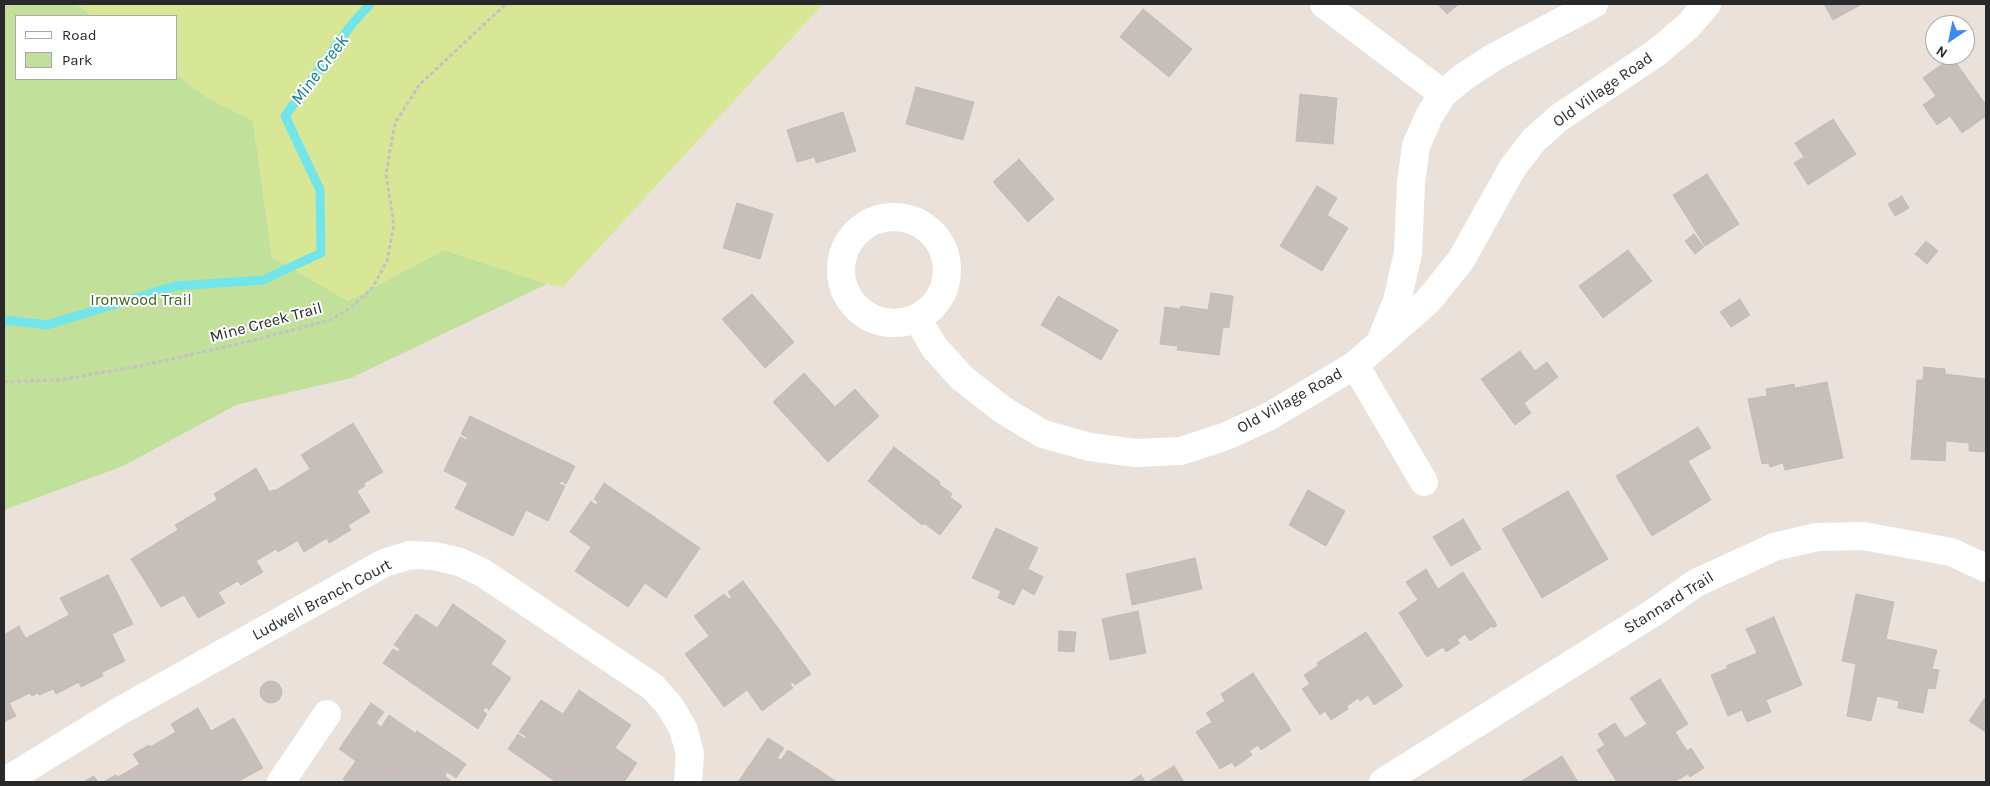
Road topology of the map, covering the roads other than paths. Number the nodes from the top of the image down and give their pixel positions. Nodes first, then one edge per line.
1 (1324, 4) edge
2 (1594, 4) edge
3 (1706, 4) edge
4 (1443, 94) junction
5 (917, 318) dead end
6 (1378, 346) junction
7 (1355, 365) junction
8 (1424, 482) dead end
9 (1986, 568) edge
10 (327, 714) dead end
11 (4, 782) edge
12 (281, 782) edge
13 (688, 782) edge
14 (1383, 782) edge

1 - 4 street
2 - 4 street, Old Village Road
3 - 6 street, Old Village Road
4 - 6 street, Old Village Road
5 - 7 street, Old Village Road
6 - 7 street, Old Village Road
7 - 8 street
9 - 14 street, Stannard Trail
10 - 12 street
11 - 13 street, Ludwell Branch Court

